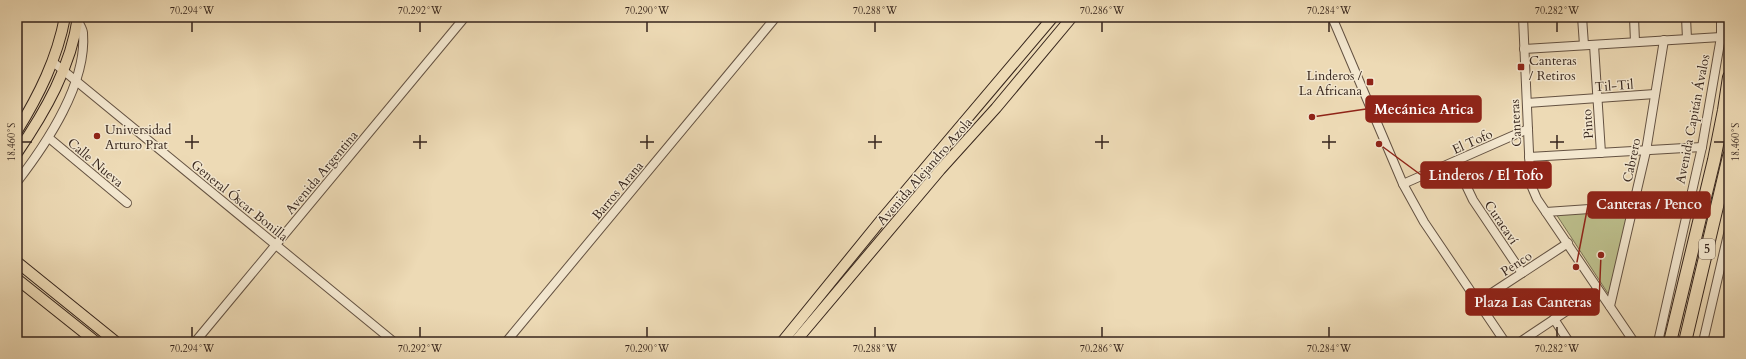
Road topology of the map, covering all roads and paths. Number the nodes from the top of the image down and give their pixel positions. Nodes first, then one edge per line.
1 (65, 17) edge
2 (465, 17) edge
3 (776, 17) edge
4 (1053, 17) edge
5 (1072, 17) edge
6 (1332, 17) edge
7 (1523, 17) edge
8 (1582, 17) edge
9 (1634, 17) edge
10 (1686, 17) edge
11 (1721, 17) edge
12 (77, 18) edge
13 (1721, 37) junction
14 (1687, 39) junction
15 (1664, 40) junction
16 (1635, 42) junction
17 (1584, 45) junction
18 (1594, 45) junction
19 (1524, 49) junction
20 (53, 62) junction
21 (63, 71) junction
22 (1729, 77) edge
23 (75, 80) junction
24 (1655, 94) junction
25 (1598, 98) junction
26 (1527, 103) junction
27 (1528, 129) junction
28 (17, 131) edge
29 (49, 138) junction
30 (1702, 147) junction
31 (1646, 150) junction
32 (17, 153) edge
33 (1601, 153) junction
34 (1729, 156) edge
35 (1529, 157) junction
36 (1455, 162) junction
37 (17, 182) edge
38 (1403, 184) junction
39 (127, 203) dead end
40 (1633, 206) junction
41 (1546, 212) junction
42 (1729, 230) edge
43 (1568, 243) junction
44 (276, 245) junction
45 (1726, 256) edge
46 (17, 262) edge
47 (1522, 273) junction
48 (17, 279) edge
49 (1598, 290) junction
50 (63, 299) junction
51 (1478, 302) junction
52 (1610, 306) junction
53 (55, 309) junction
54 (1554, 319) junction
55 (96, 342) edge
56 (116, 342) edge
57 (195, 342) edge
58 (394, 342) edge
59 (506, 342) edge
60 (782, 342) edge
61 (796, 342) edge
62 (1505, 342) edge
63 (1520, 342) edge
64 (1569, 342) edge
65 (1634, 342) edge
66 (1658, 342) edge
67 (1670, 342) edge
68 (1685, 342) edge
69 (1703, 342) edge

1 - 20 main road
2 - 44 street, Avenida Argentina
3 - 59 street, Barros Arana
4 - 60 main road, Avenida Alejandro Azola
5 - 61 main road, Avenida Alejandro Azola
6 - 38 street
7 - 19 street, Canteras
8 - 17 street
9 - 16 street
10 - 14 street
11 - 13 street, Avenida Capitán Ávalos
12 - 21 main road
12 - 23 street
13 - 14 street
13 - 30 street, Avenida Capitán Ávalos
14 - 15 street
15 - 16 street
15 - 24 street, Cabrero
16 - 18 street
17 - 18 street
17 - 19 street
18 - 25 street, Pinto
19 - 26 street, Canteras
20 - 21 street, General Óscar Bonilla
20 - 28 main road
21 - 23 street, General Óscar Bonilla
21 - 32 main road
22 - 67 highway, 5
23 - 29 street
23 - 44 street, General Óscar Bonilla
24 - 25 street, Til-Til
24 - 31 street, Cabrero
25 - 26 street, Til-Til
25 - 33 street, Pinto
26 - 27 street, Canteras
27 - 35 street, Canteras
27 - 36 street, El Tofo
29 - 37 street
29 - 39 street, Calle Nueva
30 - 31 street
30 - 66 street, Avenida Capitán Ávalos
31 - 33 street
31 - 40 street, Cabrero
33 - 35 street
34 - 68 highway, 5
35 - 41 street, Canteras
36 - 38 street, El Tofo
36 - 47 street, Curacaví
38 - 51 street
40 - 41 street
40 - 52 street, Cabrero
41 - 43 street, Canteras
42 - 45 street
43 - 47 street, Penco
43 - 49 street, Canteras
44 - 57 street, Avenida Argentina
44 - 58 street, General Óscar Bonilla
45 - 69 street
46 - 50 main road
47 - 51 street, Penco
48 - 53 main road
49 - 52 street, Canteras
49 - 54 street
50 - 53 main road
50 - 56 main road
51 - 62 street
52 - 65 street, Canteras
53 - 55 main road
54 - 63 street
54 - 64 street

